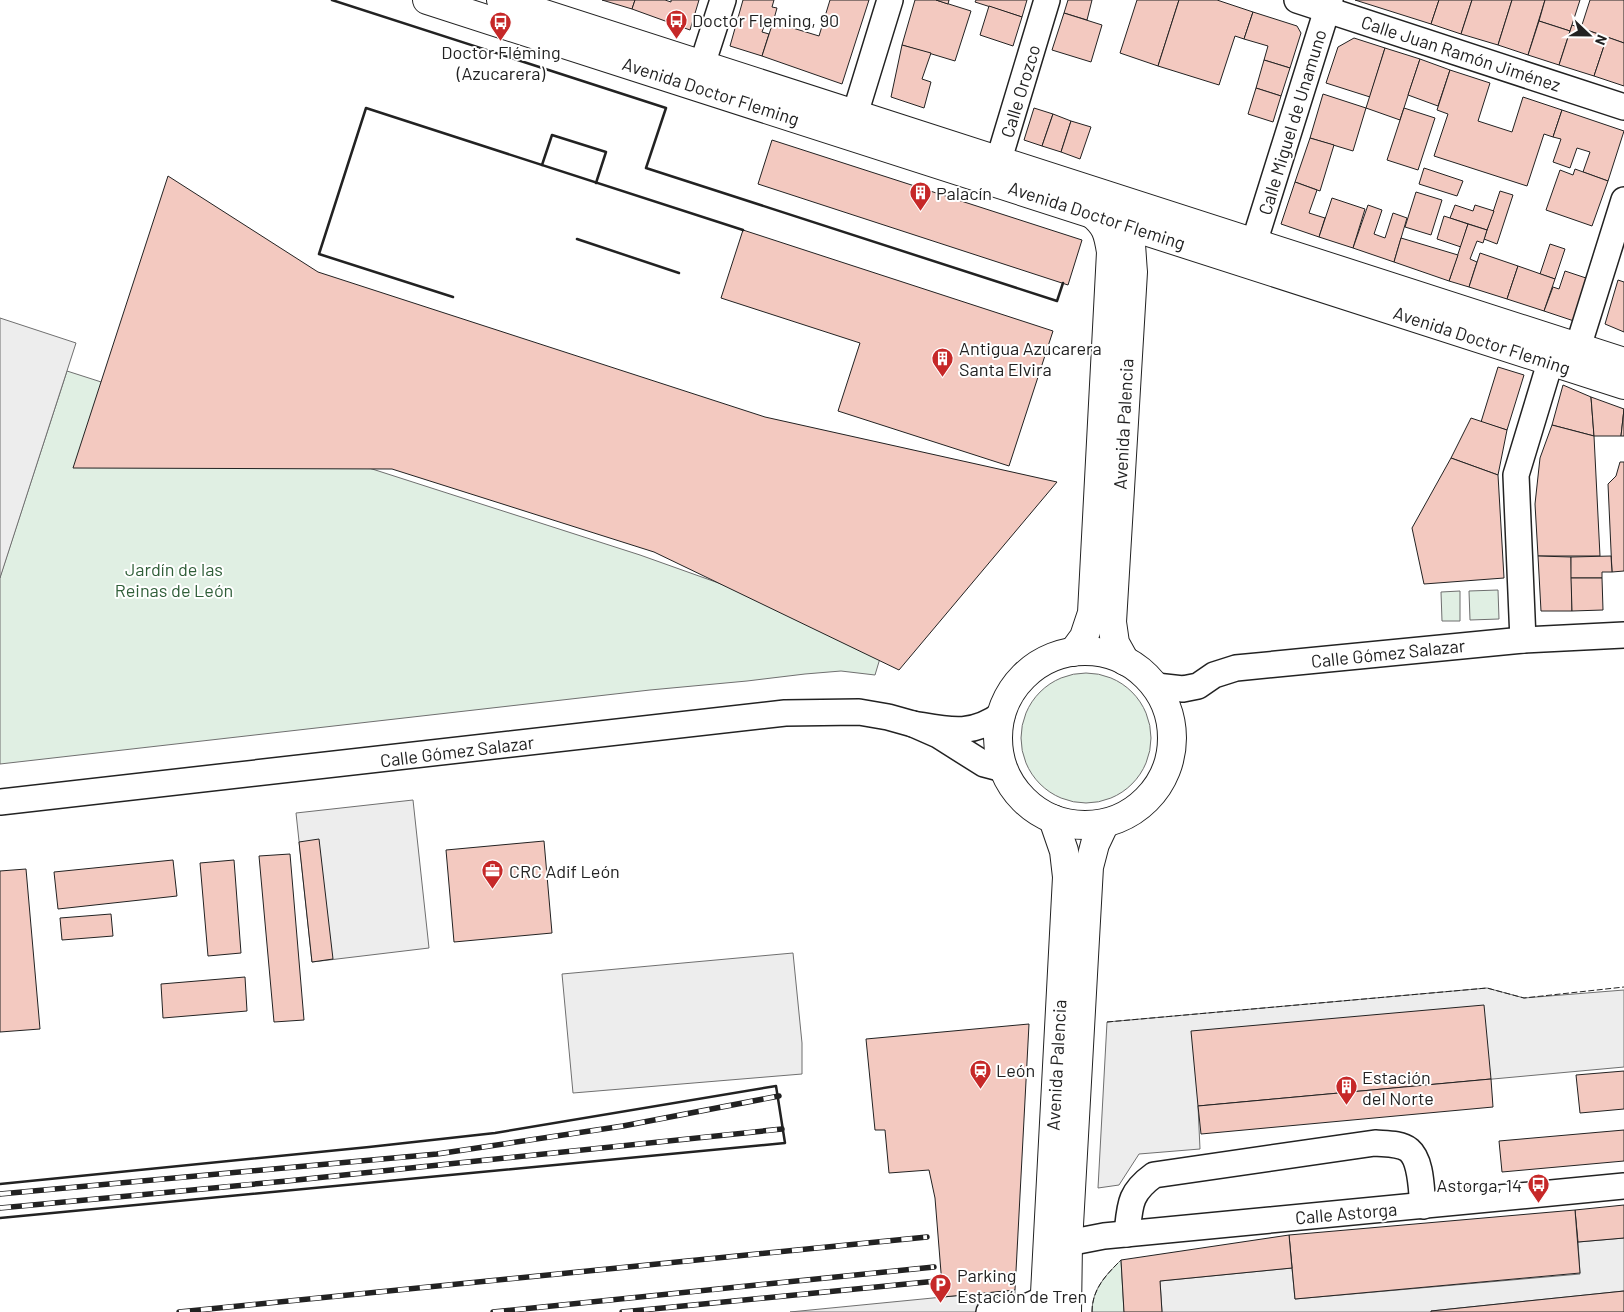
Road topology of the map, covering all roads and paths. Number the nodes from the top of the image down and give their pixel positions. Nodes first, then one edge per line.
1 (427, 0) edge
2 (501, 0) edge
3 (723, 0) edge
4 (890, 0) edge
5 (1047, 0) edge
6 (1297, 0) edge
7 (1329, 5) edge
8 (548, 7) edge
9 (702, 65) junction
10 (1624, 107) edge
11 (855, 114) junction
12 (996, 171) junction
13 (1624, 200) edge
14 (1097, 203) junction
15 (1127, 225) junction
16 (1169, 238) junction
17 (1254, 243) junction
18 (1133, 272) junction
19 (1562, 350) junction
20 (1624, 362) edge
21 (1624, 385) edge
22 (1624, 635) edge
23 (1523, 640) junction
24 (1073, 652) junction
25 (1125, 660) junction
26 (1156, 686) junction
27 (1002, 714) junction
28 (913, 724) junction
29 (1003, 769) junction
30 (0, 802) edge
31 (1053, 820) junction
32 (1104, 825) junction
33 (1624, 1186) edge
34 (1423, 1206) junction
35 (1127, 1234) junction
36 (1057, 1244) junction
37 (1051, 1308) edge
38 (989, 1312) edge

1 - 12 main road, Avenida Doctor Fleming
2 - 8 main road, Avenida Doctor Fleming
3 - 9 street
4 - 11 street
5 - 12 street, Calle Orozco
6 - 7 street, Calle Juan Ramón Jiménez
7 - 10 street, Calle Juan Ramón Jiménez
7 - 17 street, Calle Miguel de Unamuno
8 - 9 main road, Avenida Doctor Fleming
9 - 11 main road, Avenida Doctor Fleming
11 - 12 main road, Avenida Doctor Fleming
12 - 14 main road, Avenida Doctor Fleming
13 - 19 street
14 - 15 main road, Avenida Doctor Fleming
14 - 17 main road, Avenida Doctor Fleming
14 - 24 main road, Avenida Palencia
15 - 16 main road, Avenida Doctor Fleming
15 - 18 main road, Avenida Palencia
16 - 18 main road
16 - 19 main road, Avenida Doctor Fleming
17 - 19 main road, Avenida Doctor Fleming
18 - 25 main road, Avenida Palencia
19 - 20 main road, Avenida Doctor Fleming
19 - 21 main road, Avenida Doctor Fleming
19 - 23 street
22 - 23 street, Calle Gómez Salazar
23 - 26 street, Calle Gómez Salazar
24 - 25 main road
24 - 27 main road
25 - 26 main road
26 - 32 main road
27 - 28 street, Calle Gómez Salazar
27 - 29 main road
28 - 29 street, Calle Gómez Salazar
28 - 30 street, Calle Gómez Salazar
29 - 31 main road
31 - 32 main road
31 - 36 main road, Avenida Palencia
32 - 36 main road, Avenida Palencia
33 - 34 street, Calle Astorga
34 - 35 street, Calle Astorga
34 - 35 street
35 - 36 street, Calle Astorga
36 - 37 main road
37 - 38 street

